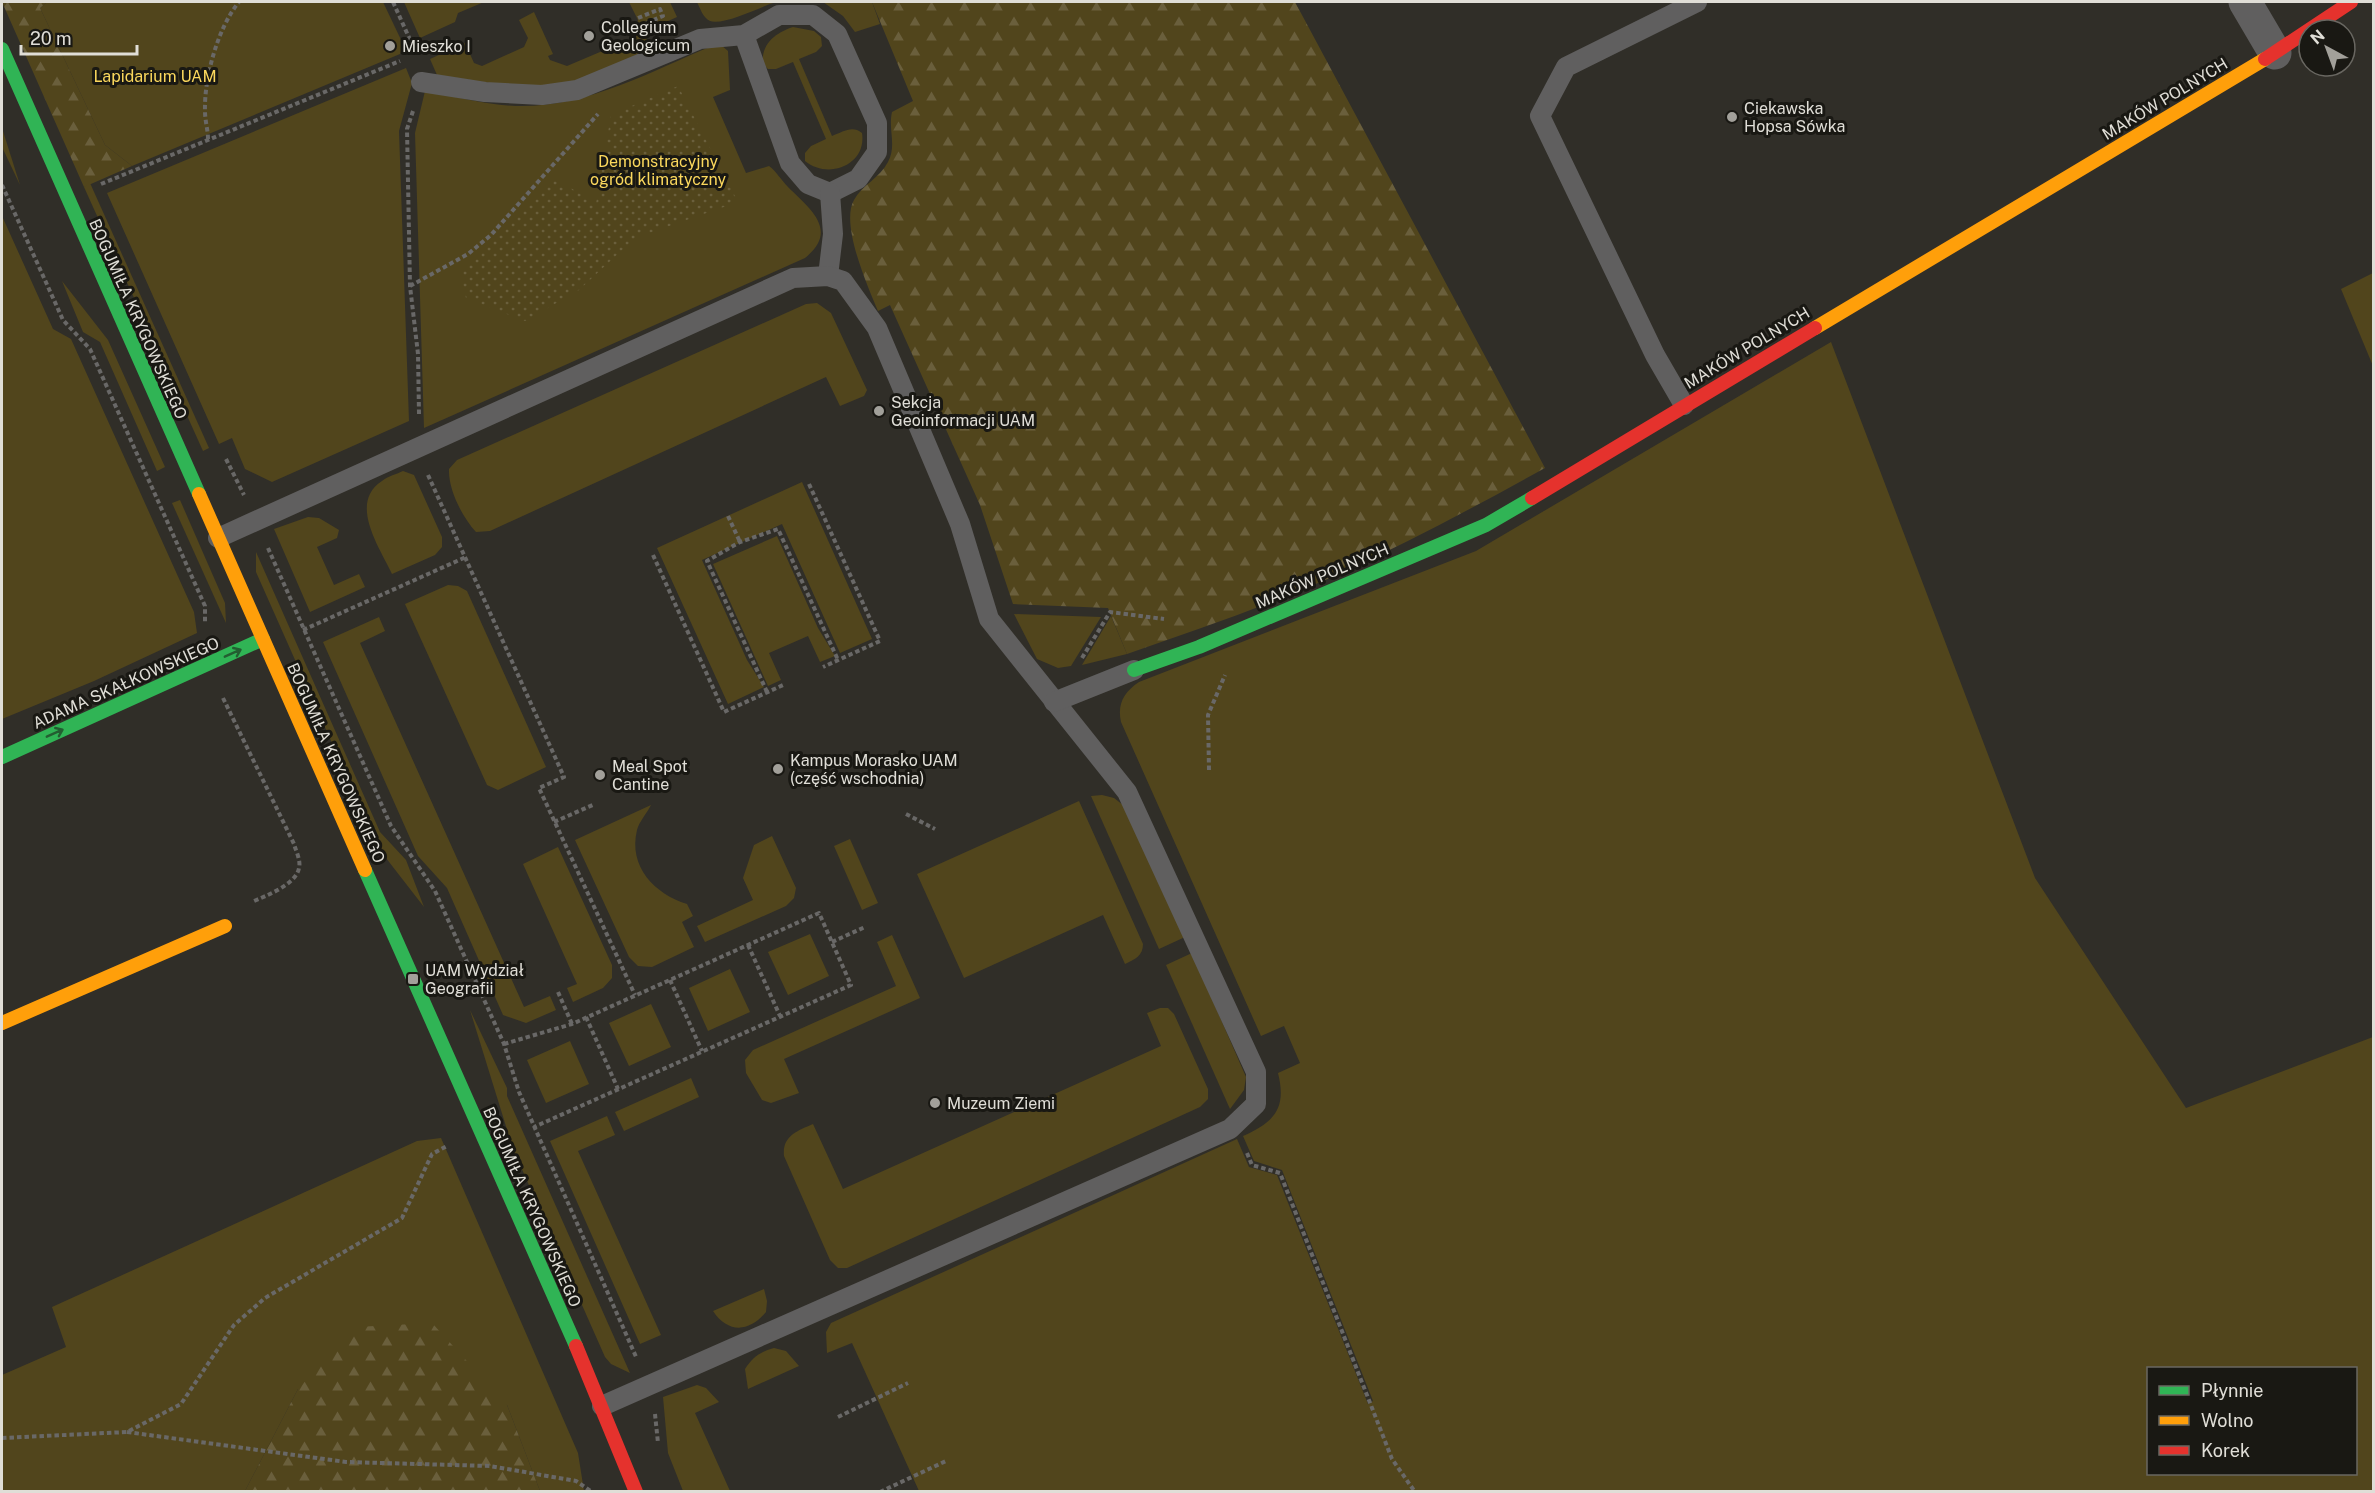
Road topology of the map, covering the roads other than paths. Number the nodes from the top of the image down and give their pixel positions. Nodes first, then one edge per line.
1 (1697, 2) edge
2 (2245, 2) edge
3 (2351, 2) edge
4 (744, 35) junction
5 (2, 49) edge
6 (2275, 53) junction
7 (421, 82) road end
8 (830, 194) junction
9 (828, 276) junction
10 (1684, 405) junction
11 (218, 538) junction
12 (263, 639) junction
13 (1134, 670) joint
14 (1054, 702) junction
15 (2, 757) edge
16 (225, 926) road end
17 (2, 1023) edge
18 (602, 1406) junction
19 (636, 1491) edge

1 - 10 lane
2 - 6 street
3 - 6 street, MAKÓW POLNYCH
4 - 7 lane
4 - 8 lane
4 - 8 lane
5 - 11 street, BOGUMIŁA KRYGOWSKIEGO
6 - 10 street, MAKÓW POLNYCH
8 - 9 lane
9 - 11 lane
9 - 14 lane
10 - 13 street, MAKÓW POLNYCH
11 - 12 street, BOGUMIŁA KRYGOWSKIEGO
15 -> 12 street, ADAMA SKAŁKOWSKIEGO
12 - 18 street, BOGUMIŁA KRYGOWSKIEGO
13 - 14 lane
14 - 18 lane
16 - 17 street
18 - 19 street, BOGUMIŁA KRYGOWSKIEGO

